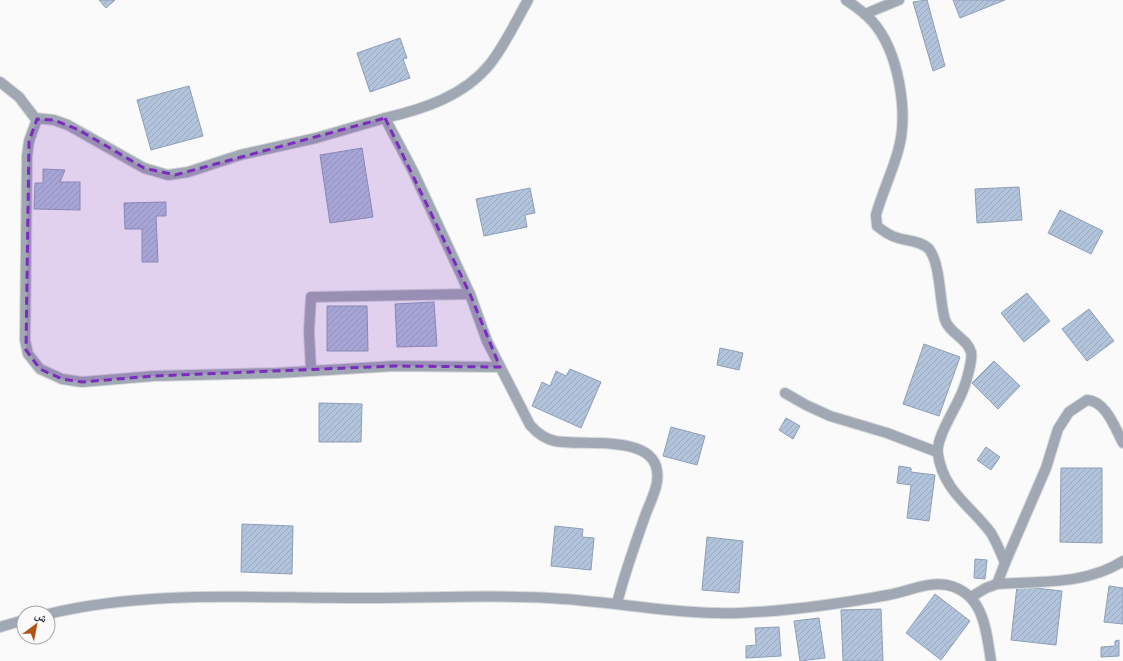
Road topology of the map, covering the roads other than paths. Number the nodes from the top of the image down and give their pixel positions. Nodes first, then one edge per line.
1 (528, 0) edge
2 (846, 0) edge
3 (899, 0) edge
4 (865, 14) junction
5 (0, 82) edge
6 (385, 118) junction
7 (37, 119) junction
8 (470, 294) junction
9 (500, 367) junction
10 (311, 370) junction
11 (785, 393) dead end
12 (1123, 443) edge
13 (938, 452) junction
14 (1123, 561) edge
15 (1005, 563) junction
16 (997, 584) junction
17 (972, 597) junction
18 (617, 604) junction
19 (56, 612) edge
20 (16, 622) edge
21 (0, 627) edge
22 (991, 661) edge

1 - 6 street
2 - 4 street
3 - 4 street
4 - 13 street
5 - 7 street
6 - 7 street
6 - 8 street
7 - 10 street
8 - 9 street
8 - 10 street
9 - 10 street
9 - 18 street
11 - 13 street
12 - 15 street
13 - 15 street
14 - 16 street
15 - 16 street
16 - 17 street
17 - 18 street
17 - 22 street
18 - 19 street
20 - 21 street

